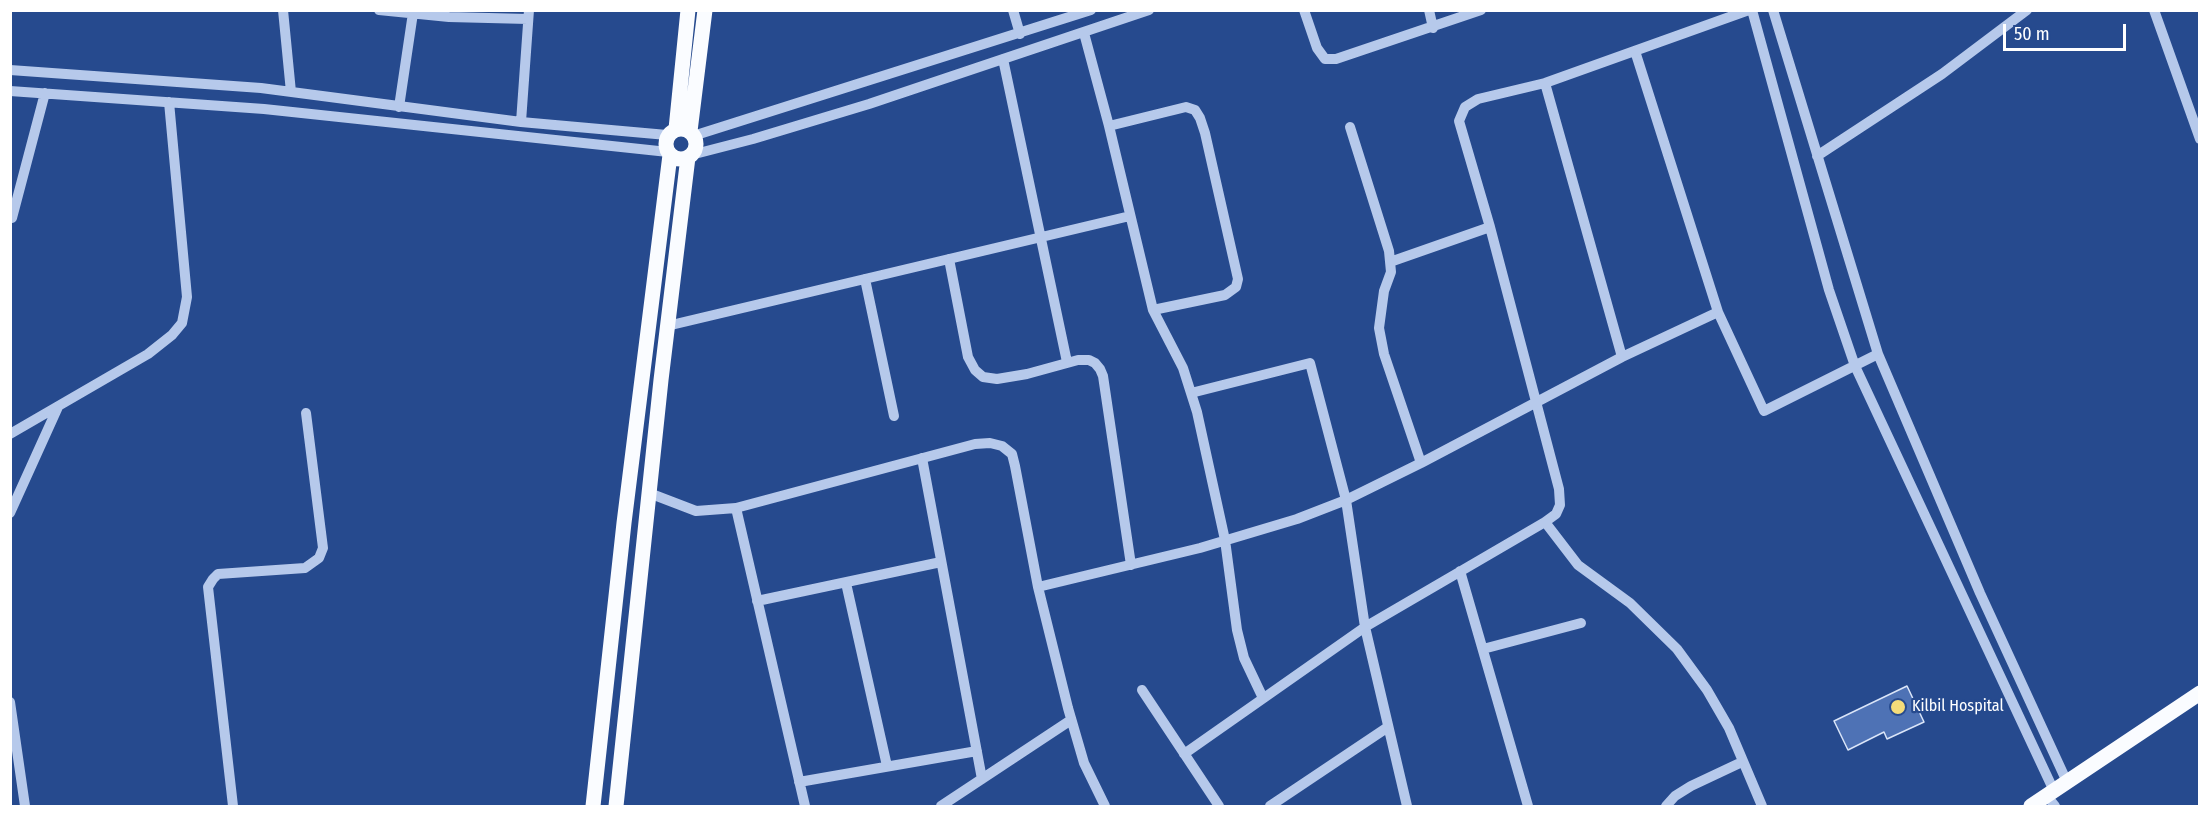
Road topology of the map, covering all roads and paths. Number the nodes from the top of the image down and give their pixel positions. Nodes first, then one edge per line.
1 (283, 10) edge
2 (379, 10) edge
3 (688, 10) edge
4 (705, 10) edge
5 (1012, 10) edge
6 (1091, 10) edge
7 (1149, 10) edge
8 (1304, 10) edge
9 (1429, 10) edge
10 (1481, 10) edge
11 (1750, 10) edge
12 (1773, 10) edge
13 (2027, 10) edge
14 (2154, 10) edge
15 (413, 14) junction
16 (449, 14) edge
17 (528, 15) edge
18 (1433, 28) junction
19 (1084, 33) junction
20 (1020, 34) junction
21 (1635, 51) junction
22 (1003, 59) junction
23 (10, 70) edge
24 (1545, 83) junction
25 (10, 90) edge
26 (291, 92) junction
27 (45, 93) junction
28 (169, 102) junction
29 (399, 107) junction
30 (521, 122) junction
31 (1109, 126) junction
32 (1350, 127) dead end
33 (682, 133) junction
34 (2199, 138) edge
35 (669, 154) junction
36 (689, 156) junction
37 (1817, 156) junction
38 (1130, 216) junction
39 (12, 218) dead end
40 (1490, 227) junction
41 (1041, 237) junction
42 (949, 259) junction
43 (1390, 262) junction
44 (865, 279) junction
45 (1153, 310) junction
46 (1718, 312) junction
47 (667, 326) junction
48 (1878, 354) junction
49 (1622, 357) junction
50 (1067, 362) junction
51 (1855, 366) junction
52 (1191, 393) junction
53 (1535, 402) junction
54 (58, 407) junction
55 (306, 413) dead end
56 (894, 416) dead end
57 (10, 434) edge
58 (922, 458) junction
59 (1421, 463) junction
60 (649, 493) junction
61 (1346, 500) junction
62 (736, 508) junction
63 (10, 513) edge
64 (1545, 522) junction
65 (1225, 540) junction
66 (941, 562) junction
67 (1131, 565) junction
68 (1460, 571) junction
69 (846, 583) junction
70 (1038, 587) junction
71 (757, 601) junction
72 (1581, 623) dead end
73 (1365, 627) junction
74 (1483, 649) junction
75 (1143, 690) dead end
76 (2199, 693) edge
77 (1263, 698) junction
78 (10, 702) edge
79 (1071, 720) junction
80 (1388, 727) junction
81 (14, 750) edge
82 (977, 751) junction
83 (1184, 754) junction
84 (1742, 762) junction
85 (887, 766) junction
86 (982, 779) junction
87 (799, 782) junction
88 (2067, 782) junction
89 (2052, 798) edge
90 (25, 807) edge
91 (233, 807) edge
92 (593, 807) edge
93 (616, 807) edge
94 (805, 807) edge
95 (941, 807) edge
96 (1105, 807) edge
97 (1219, 807) edge
98 (1270, 807) edge
99 (1407, 807) edge
100 (1528, 807) edge
101 (1666, 807) edge
102 (1762, 807) edge
103 (2031, 807) edge

1 - 26 street
2 - 15 street
3 - 33 main road
4 - 33 main road
5 - 20 street
6 - 20 street
7 - 19 street
8 - 18 street
9 - 18 street
10 - 18 street
11 - 21 street
11 - 51 street
12 - 37 street
13 - 37 street
14 - 34 street
15 - 16 street
15 - 29 street
16 - 17 street
17 - 30 street
19 - 22 street
19 - 31 street
20 - 33 street
21 - 24 street
21 - 46 street
22 - 36 street
22 - 41 street
23 - 26 street
24 - 40 street
24 - 49 street
25 - 27 street
26 - 29 street
27 - 28 street
27 - 39 street
28 - 35 street
28 - 54 street
29 - 30 street
30 - 33 street
31 - 38 street
31 - 45 street
32 - 43 street
33 - 35 main road
33 - 36 main road
35 - 36 main road
35 - 92 main road
36 - 47 main road
37 - 48 street
38 - 41 street
38 - 45 street
40 - 43 street
40 - 53 street
41 - 42 street
41 - 50 street
42 - 44 street
42 - 50 street
43 - 59 street
44 - 47 street
44 - 56 street
45 - 52 street
46 - 49 street
46 - 51 street
47 - 60 main road
48 - 51 street
48 - 88 street
49 - 53 street
50 - 67 street
51 - 89 street
52 - 61 street
52 - 65 street
53 - 59 street
53 - 64 street
54 - 57 street
54 - 63 street
55 - 91 street
58 - 62 street
58 - 66 street
58 - 70 street
59 - 61 street
60 - 62 street
60 - 93 main road
61 - 65 street
61 - 73 street
62 - 71 street
64 - 68 street
64 - 84 street
65 - 67 street
65 - 77 street
66 - 69 street
66 - 82 street
67 - 70 street
68 - 73 street
68 - 74 street
69 - 71 street
69 - 85 street
70 - 79 street
71 - 87 street
72 - 74 street
73 - 77 street
73 - 80 street
74 - 100 street
75 - 83 street
76 - 88 main road
77 - 83 street
78 - 81 street
79 - 86 street
79 - 96 street
80 - 98 street
80 - 99 street
81 - 90 street
82 - 85 street
82 - 86 street
83 - 97 street
84 - 101 street
84 - 102 street
85 - 87 street
86 - 95 street
87 - 94 street
88 - 89 main road
89 - 103 main road

